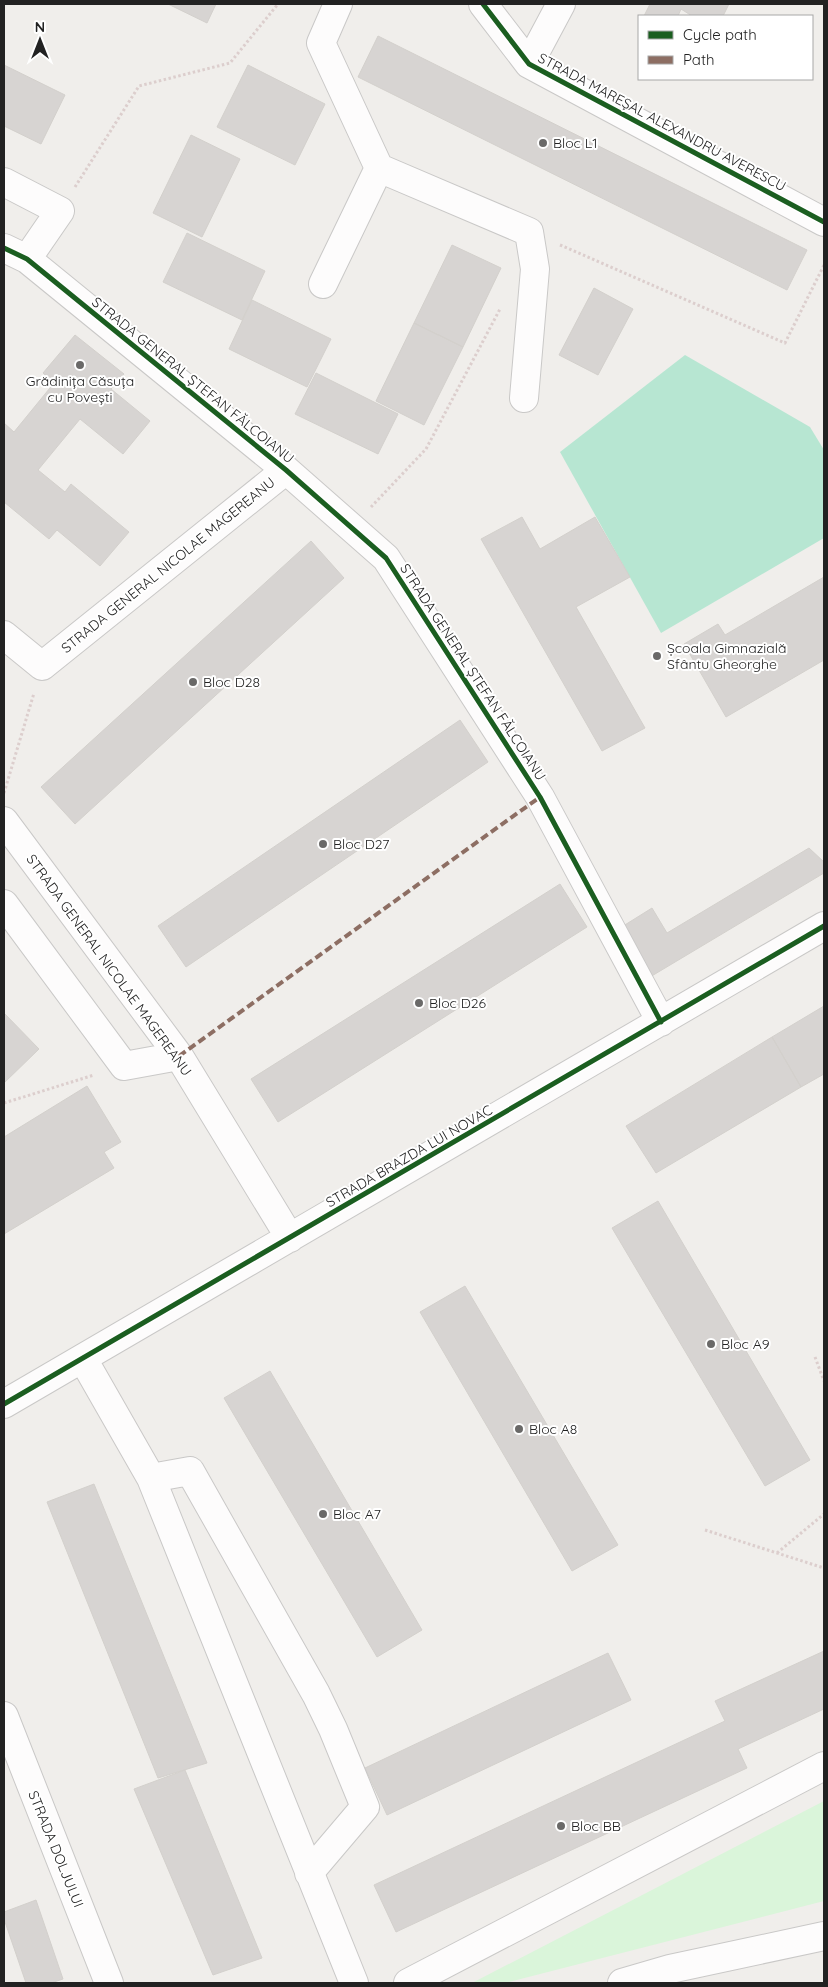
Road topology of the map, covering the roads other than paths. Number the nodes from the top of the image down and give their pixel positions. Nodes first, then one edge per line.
1 (338, 4) edge
2 (483, 4) edge
3 (561, 4) edge
4 (530, 64) junction
5 (379, 168) junction
6 (4, 182) edge
7 (824, 222) edge
8 (15, 254) edge
9 (323, 284) dead end
10 (524, 398) dead end
11 (286, 470) junction
12 (4, 635) edge
13 (4, 821) edge
14 (4, 904) edge
15 (823, 930) edge
16 (661, 1022) junction
17 (179, 1056) junction
18 (290, 1238) junction
19 (83, 1359) junction
20 (4, 1404) edge
21 (151, 1478) junction
22 (4, 1716) edge
23 (824, 1766) edge
24 (310, 1873) junction
25 (824, 1936) edge
26 (628, 1982) edge
27 (109, 1983) edge
28 (354, 1983) edge
29 (408, 1983) edge

1 - 5 street
2 - 4 street, STRADA MAREȘAL ALEXANDRU AVERESCU
3 - 4 street
4 - 7 street, STRADA MAREȘAL ALEXANDRU AVERESCU
5 - 9 street
5 - 10 street
6 - 8 street, STRADA GENERAL ȘTEFAN FĂLCOIANU
8 - 11 street, STRADA GENERAL ȘTEFAN FĂLCOIANU
11 - 12 street, STRADA GENERAL NICOLAE MAGEREANU
11 - 16 street, STRADA GENERAL ȘTEFAN FĂLCOIANU
13 - 17 street, STRADA GENERAL NICOLAE MAGEREANU
14 - 17 street
15 - 16 street, STRADA BRAZDA LUI NOVAC
16 - 18 street, STRADA BRAZDA LUI NOVAC
17 - 18 street, STRADA GENERAL NICOLAE MAGEREANU
18 - 19 street, STRADA BRAZDA LUI NOVAC
19 - 20 street, STRADA BRAZDA LUI NOVAC
19 - 21 street
21 - 24 street
21 - 24 street
22 - 27 street, STRADA DOLJULUI
23 - 29 street
24 - 28 street
25 - 26 street

